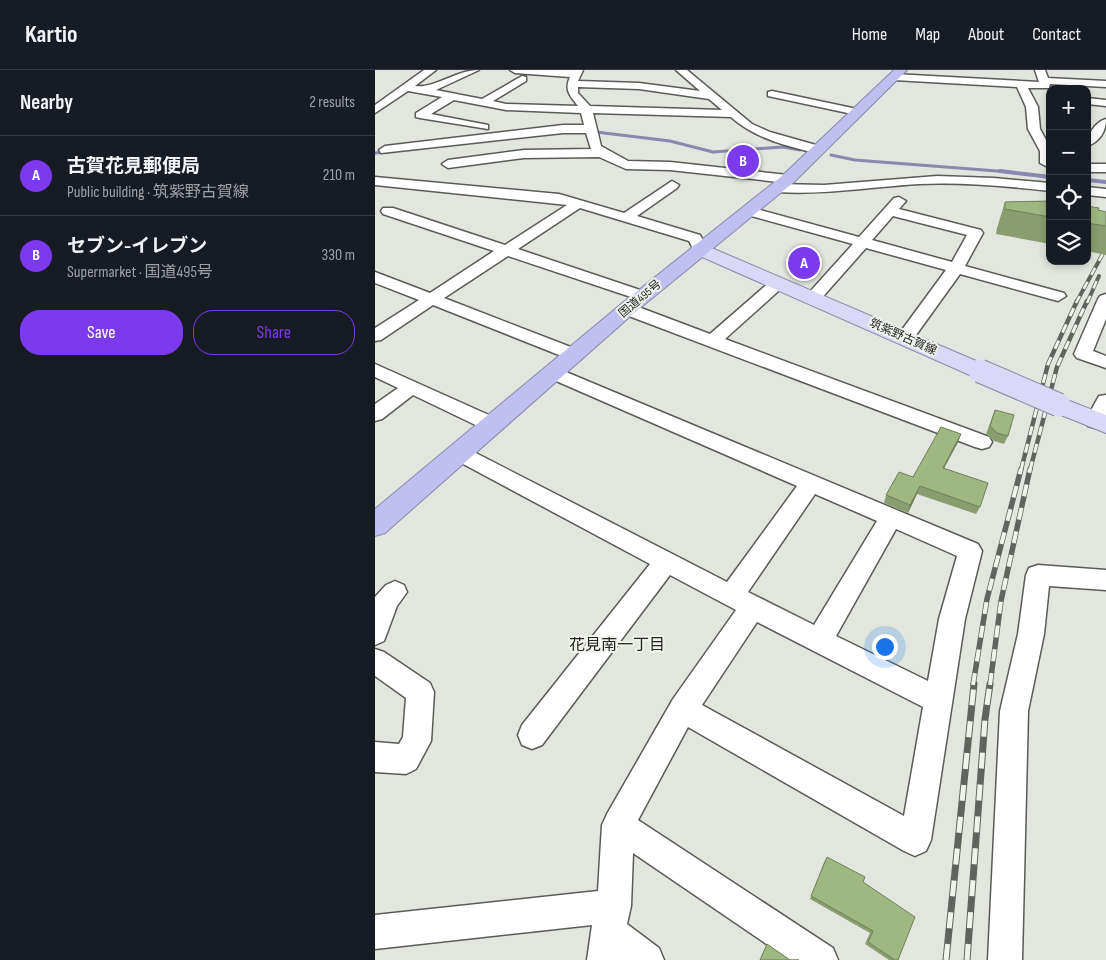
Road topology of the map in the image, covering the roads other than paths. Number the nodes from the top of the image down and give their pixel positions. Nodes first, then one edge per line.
1 (431, 70) edge
2 (474, 70) edge
3 (681, 70) edge
4 (898, 73) edge
5 (518, 74) edge
6 (1042, 75) edge
7 (575, 76) edge
8 (1106, 84) edge
9 (1021, 85) junction
10 (406, 87) junction
11 (426, 90) junction
12 (771, 94) dead end
13 (714, 96) junction
14 (451, 97) junction
15 (1091, 101) edge
16 (483, 103) junction
17 (1106, 103) edge
18 (586, 109) junction
19 (375, 110) edge
20 (857, 112) junction
21 (734, 114) junction
22 (433, 117) junction
23 (1106, 122) edge
24 (484, 127) dead end
25 (591, 129) junction
26 (1091, 140) edge
27 (1045, 144) edge
28 (419, 145) junction
29 (385, 150) dead end
30 (819, 150) junction
31 (601, 153) junction
32 (448, 164) dead end
33 (1091, 168) edge
34 (1106, 168) edge
35 (375, 181) edge
36 (916, 182) junction
37 (782, 183) junction
38 (425, 185) junction
39 (672, 185) dead end
40 (1046, 186) edge
41 (1091, 190) edge
42 (1106, 192) edge
43 (579, 203) junction
44 (388, 211) junction
45 (749, 211) junction
46 (890, 212) junction
47 (627, 217) junction
48 (375, 220) edge
49 (862, 243) junction
50 (700, 248) junction
51 (506, 252) junction
52 (956, 268) junction
53 (375, 277) edge
54 (778, 283) junction
55 (643, 296) junction
56 (1058, 296) dead end
57 (813, 298) junction
58 (432, 299) junction
59 (1106, 299) edge
60 (627, 310) junction
61 (375, 336) edge
62 (905, 338) junction
63 (713, 341) junction
64 (575, 355) junction
65 (1106, 362) edge
66 (375, 370) edge
67 (554, 373) junction
68 (411, 387) junction
69 (375, 414) edge
70 (1102, 416) edge
71 (493, 425) junction
72 (982, 442) dead end
73 (459, 453) junction
74 (811, 482) junction
75 (891, 517) junction
76 (375, 526) edge
77 (666, 562) junction
78 (1106, 580) edge
79 (395, 592) dead end
80 (742, 601) junction
81 (375, 634) edge
82 (819, 641) junction
83 (375, 661) edge
84 (939, 701) junction
85 (683, 709) junction
86 (532, 735) dead end
87 (375, 756) edge
88 (618, 825) junction
89 (375, 932) edge
90 (608, 932) edge
91 (647, 960) edge
92 (821, 960) edge
93 (1005, 960) edge

1 - 10 street
2 - 11 street
3 - 13 street
4 - 9 street
4 - 20 highway, 国道495号
5 - 7 street
5 - 16 street
6 - 8 street
6 - 9 street
7 - 13 street
7 - 18 street
9 - 27 street
10 - 11 street
10 - 19 street
11 - 14 street
12 - 20 street
13 - 21 street
14 - 16 street
14 - 22 street
15 - 17 street
16 - 18 street
18 - 21 street
18 - 25 street
20 - 30 highway, 国道495号
21 - 30 street
22 - 24 street
22 - 28 street
23 - 26 street
25 - 28 street
25 - 31 street
28 - 29 street
30 - 37 highway, 国道495号
31 - 32 street
31 - 37 street
33 - 34 street
35 - 38 street
36 - 37 street
36 - 40 street
36 - 46 street
37 - 45 highway, 国道495号
38 - 43 street
38 - 44 street
39 - 47 street
41 - 42 street
43 - 47 street
43 - 51 street
44 - 48 street
44 - 51 street
45 - 49 street
45 - 50 highway, 国道495号
46 - 49 street
46 - 52 street
47 - 50 street
49 - 52 street
49 - 57 street
50 - 54 main road, 筑紫野古賀線
50 - 55 highway, 国道495号
51 - 55 street
51 - 58 street
52 - 56 street
52 - 62 street
53 - 58 street
54 - 57 main road, 筑紫野古賀線
54 - 63 street
55 - 60 highway, 国道495号
57 - 62 main road, 筑紫野古賀線
58 - 61 street
58 - 64 street
59 - 65 street
60 - 63 street
60 - 64 highway, 国道495号
62 - 70 main road, 筑紫野古賀線, bridge
63 - 72 street
64 - 67 highway, 国道495号
66 - 68 street
67 - 71 highway, 国道495号
67 - 74 street
68 - 69 street
68 - 71 street
71 - 73 highway, 国道495号
73 - 76 highway, 国道495号
73 - 77 street
74 - 75 street
74 - 80 street
75 - 82 street
75 - 84 street
77 - 80 street
77 - 86 street
78 - 93 street
79 - 81 street
80 - 82 street
80 - 85 street
82 - 84 street
83 - 87 street
84 - 85 street
85 - 88 street
88 - 90 street
88 - 92 street
89 - 90 street
90 - 91 street

